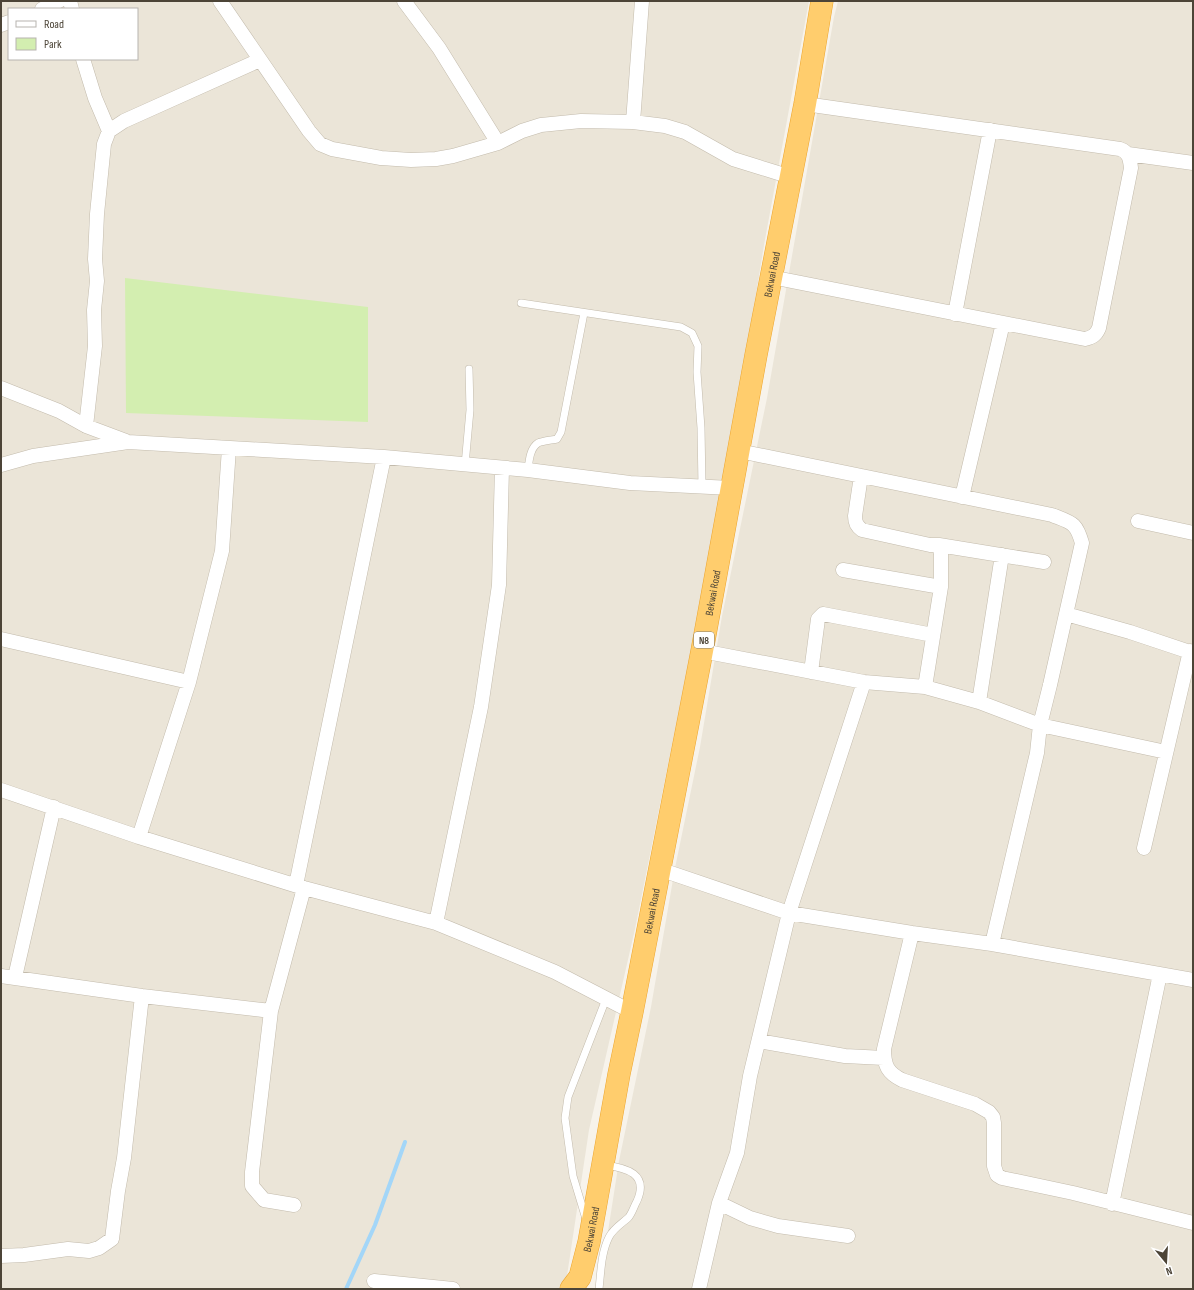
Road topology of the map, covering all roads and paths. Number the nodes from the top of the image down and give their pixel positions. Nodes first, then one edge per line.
1 (60, 1) edge
2 (220, 1) edge
3 (404, 1) edge
4 (642, 1) edge
5 (822, 1) edge
6 (44, 8) edge
7 (83, 60) edge
8 (260, 60) junction
9 (805, 104) junction
10 (633, 122) junction
11 (990, 130) junction
12 (109, 131) junction
13 (498, 143) junction
14 (1128, 154) junction
15 (1193, 163) edge
16 (790, 177) junction
17 (771, 277) junction
18 (521, 303) dead end
19 (584, 313) junction
20 (955, 314) junction
21 (1003, 323) junction
22 (469, 369) dead end
23 (1, 388) edge
24 (86, 426) junction
25 (128, 442) junction
26 (229, 448) junction
27 (739, 451) junction
28 (384, 457) junction
29 (1, 465) edge
30 (465, 465) junction
31 (502, 468) junction
32 (528, 470) junction
33 (861, 476) junction
34 (702, 486) junction
35 (731, 488) junction
36 (962, 497) junction
37 (1138, 521) dead end
38 (1193, 533) edge
39 (939, 546) junction
40 (1002, 555) junction
41 (1044, 562) dead end
42 (842, 570) dead end
43 (941, 587) junction
44 (1066, 614) junction
45 (932, 635) junction
46 (1, 639) edge
47 (702, 651) junction
48 (1191, 652) edge
49 (811, 672) junction
50 (189, 682) junction
51 (864, 682) junction
52 (924, 687) junction
53 (979, 702) junction
54 (1040, 725) junction
55 (1166, 752) junction
56 (1, 790) edge
57 (54, 807) junction
58 (140, 837) junction
59 (1144, 848) dead end
60 (659, 869) junction
61 (300, 886) junction
62 (789, 912) junction
63 (436, 923) junction
64 (912, 933) junction
65 (992, 944) junction
66 (1160, 974) junction
67 (8, 977) edge
68 (1193, 980) edge
69 (142, 996) junction
70 (606, 999) junction
71 (271, 1011) junction
72 (632, 1012) junction
73 (759, 1041) junction
74 (884, 1058) junction
75 (603, 1164) junction
76 (719, 1203) junction
77 (1112, 1204) junction
78 (294, 1205) dead end
79 (1193, 1223) edge
80 (848, 1236) dead end
81 (595, 1242) junction
82 (1, 1256) edge
83 (374, 1281) dead end
84 (578, 1285) edge
85 (453, 1289) edge
86 (599, 1289) edge
87 (698, 1289) edge

1 - 6 street
2 - 8 street
3 - 13 street
4 - 10 street
5 - 9 highway, Bekwai Road / N8
7 - 12 street
8 - 12 street
8 - 13 street
9 - 11 street
9 - 16 highway, Bekwai Road / N8
10 - 13 street
10 - 16 street
11 - 14 street
11 - 20 street
12 - 24 street
14 - 15 street
14 - 21 street
16 - 17 highway, Bekwai Road / N8
17 - 20 street
17 - 27 highway, Bekwai Road / N8
18 - 19 lane
19 - 32 lane
19 - 34 lane
20 - 21 street
21 - 36 street
22 - 30 lane
23 - 24 street
24 - 25 street
25 - 26 street
25 - 29 street
26 - 28 street
26 - 50 street
27 - 33 street
27 - 35 highway, Bekwai Road / N8
28 - 30 street
28 - 61 street
30 - 31 street
31 - 32 street
31 - 63 street
32 - 34 street
33 - 36 street
33 - 39 street
34 - 35 street
35 - 47 highway, Bekwai Road / N8
36 - 44 street
37 - 38 street
39 - 40 street
39 - 43 street
40 - 41 street
40 - 53 street
42 - 43 street
43 - 45 street
44 - 48 street
44 - 54 street
45 - 49 street
45 - 52 street
46 - 50 street
47 - 49 street
47 - 60 highway, Bekwai Road / N8
48 - 55 street
49 - 51 street
50 - 58 street
51 - 52 street
51 - 62 street
52 - 53 street
53 - 54 street
54 - 55 street
54 - 65 street
55 - 59 street
56 - 57 street
57 - 58 street
57 - 67 street
58 - 61 street
60 - 62 street
60 - 72 highway, Bekwai Road / N8
61 - 63 street
61 - 71 street
62 - 64 street
62 - 73 street
63 - 70 street
64 - 65 street
64 - 74 street
65 - 66 street
66 - 68 street
66 - 77 street
67 - 69 street
69 - 71 street
69 - 82 street
70 - 72 street
70 - 81 lane
71 - 78 street
72 - 75 highway, Bekwai Road / N8
73 - 74 street
73 - 76 street
74 - 77 street
75 - 81 highway, Bekwai Road / N8
75 - 81 lane
76 - 80 street
76 - 87 street
77 - 79 street
81 - 84 highway, Bekwai Road / N8
81 - 86 lane
83 - 85 street

